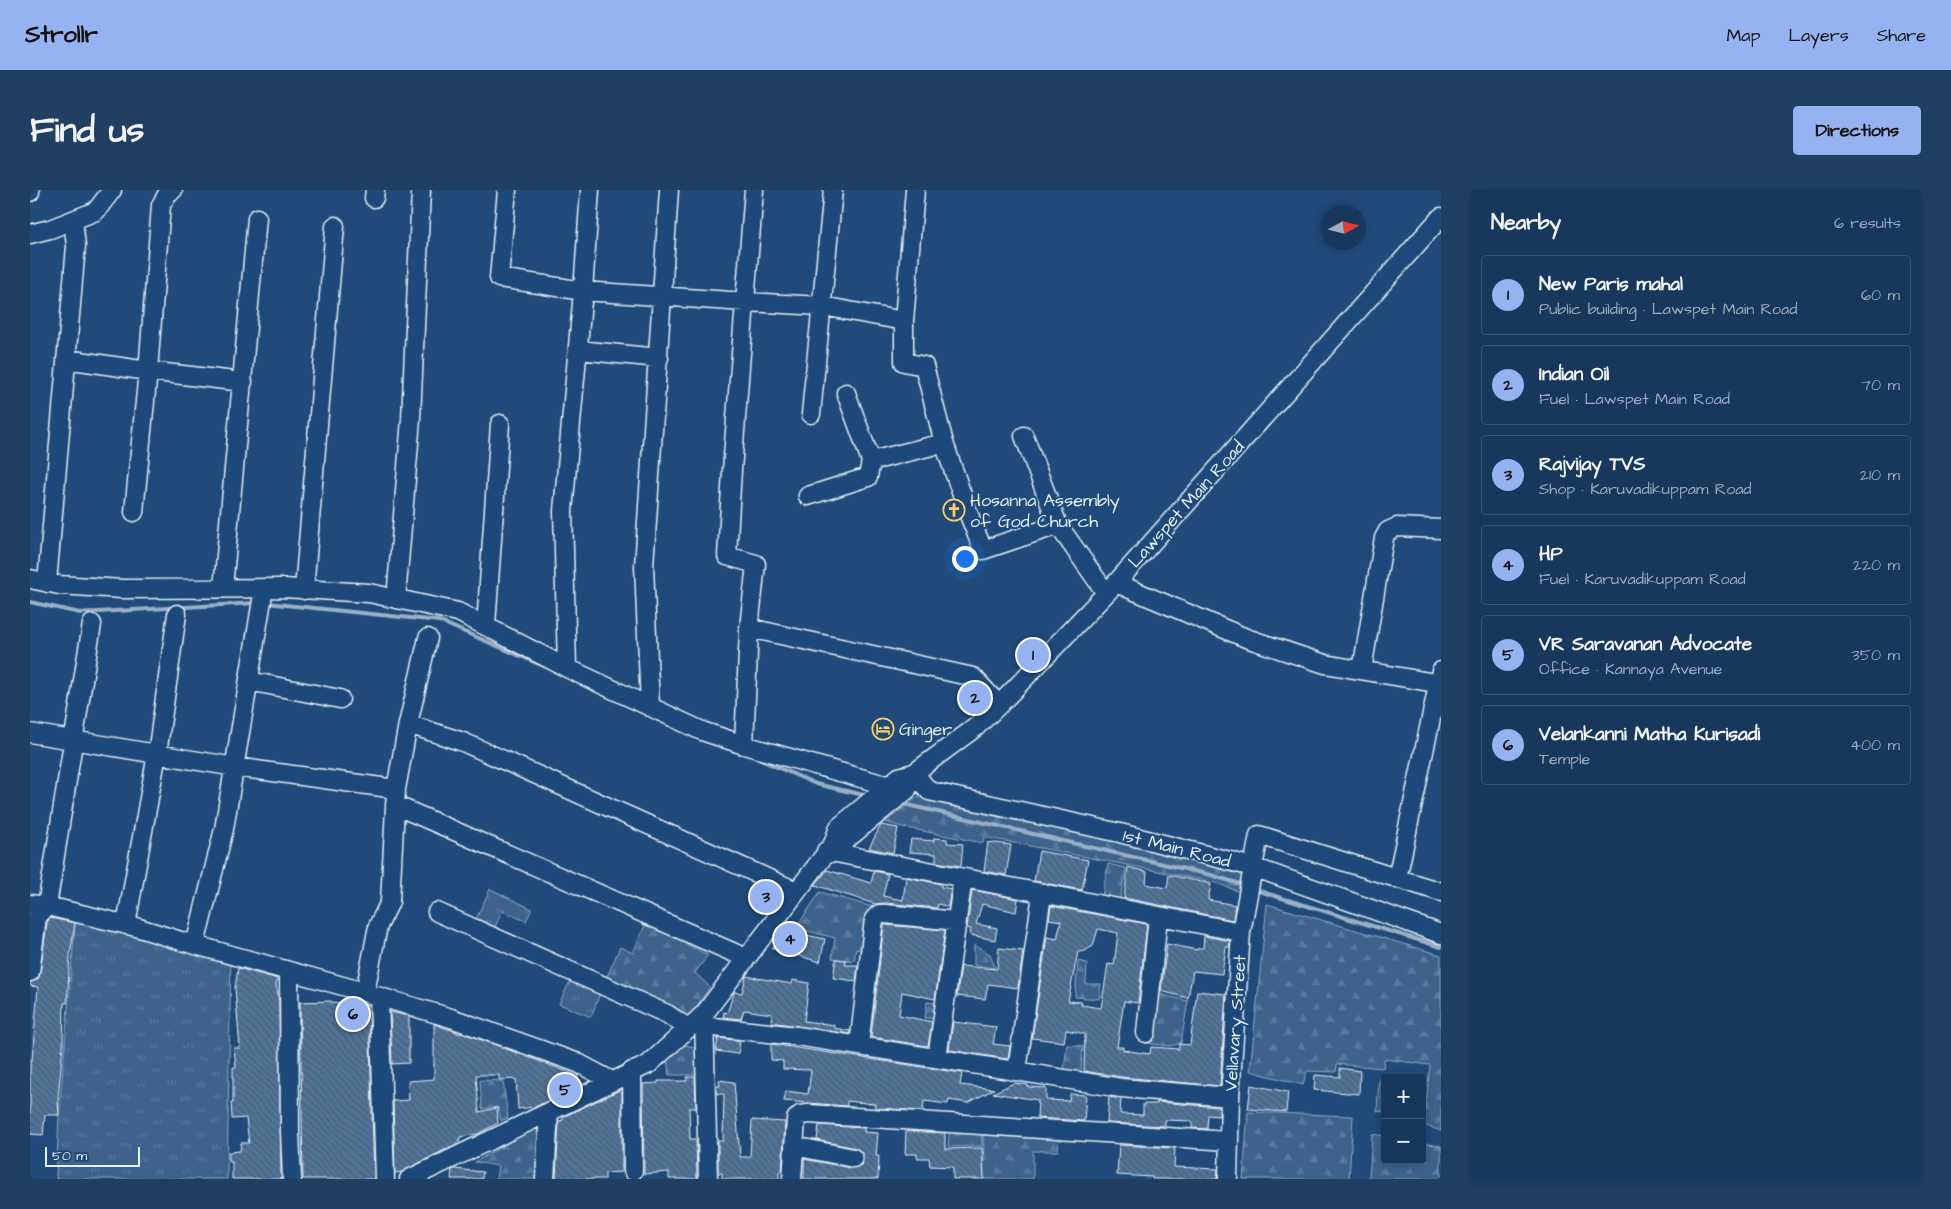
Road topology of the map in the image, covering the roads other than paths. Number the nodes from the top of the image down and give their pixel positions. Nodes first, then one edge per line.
1 (112, 190) edge
2 (173, 190) edge
3 (420, 190) edge
4 (506, 190) edge
5 (590, 190) edge
6 (669, 190) edge
7 (754, 190) edge
8 (833, 190) edge
9 (915, 190) edge
10 (1441, 217) edge
11 (257, 218) dead end
12 (73, 220) junction
13 (335, 226) dead end
14 (30, 234) edge
15 (583, 291) junction
16 (663, 296) junction
17 (746, 302) junction
18 (822, 306) junction
19 (904, 321) junction
20 (578, 350) junction
21 (659, 358) junction
22 (66, 359) junction
23 (148, 371) junction
24 (243, 382) junction
25 (846, 393) dead end
26 (811, 414) dead end
27 (500, 424) dead end
28 (1024, 436) dead end
29 (944, 442) junction
30 (871, 461) junction
31 (808, 496) dead end
32 (134, 512) dead end
33 (1058, 525) junction
34 (1441, 529) edge
35 (38, 581) edge
36 (223, 588) junction
37 (264, 588) junction
38 (1111, 588) junction
39 (304, 590) junction
40 (396, 599) junction
41 (177, 614) dead end
42 (92, 624) dead end
43 (486, 626) junction
44 (749, 628) junction
45 (428, 638) dead end
46 (567, 668) junction
47 (1362, 670) junction
48 (1440, 679) edge
49 (249, 681) junction
50 (340, 699) dead end
51 (999, 705) junction
52 (650, 707) junction
53 (408, 724) junction
54 (30, 733) edge
55 (73, 740) junction
56 (744, 745) junction
57 (157, 754) junction
58 (235, 767) junction
59 (914, 774) junction
60 (889, 786) junction
61 (396, 797) junction
62 (830, 848) junction
63 (1253, 867) junction
64 (963, 878) junction
65 (1397, 879) junction
66 (796, 891) junction
67 (1441, 892) edge
68 (1042, 894) junction
69 (38, 905) edge
70 (437, 912) dead end
71 (1158, 917) junction
72 (957, 921) junction
73 (126, 925) junction
74 (1241, 932) junction
75 (1441, 934) edge
76 (195, 945) junction
77 (746, 958) junction
78 (289, 971) junction
79 (30, 972) edge
80 (372, 995) junction
81 (699, 1023) junction
82 (1146, 1033) dead end
83 (859, 1045) junction
84 (937, 1058) junction
85 (632, 1071) junction
86 (1018, 1071) junction
87 (612, 1081) junction
88 (1230, 1097) junction
89 (549, 1112) junction
90 (1229, 1141) junction
91 (794, 1146) junction
92 (853, 1158) dead end
93 (633, 1171) dead end
94 (292, 1179) edge
95 (385, 1179) edge
96 (410, 1179) edge
97 (545, 1179) edge
98 (708, 1179) edge
99 (792, 1179) edge
100 (1228, 1179) edge

1 - 12 street
2 - 23 street
3 - 40 street
4 - 15 street
5 - 15 street
6 - 16 street
7 - 17 street
8 - 18 street
9 - 19 street
10 - 38 street, Lawspet Main Road
11 - 24 street
12 - 14 street
12 - 22 street
13 - 39 street
15 - 16 street
15 - 20 street
16 - 17 street
16 - 21 street
17 - 18 street
17 - 44 street
18 - 19 street
18 - 26 street
19 - 29 street
20 - 21 street
20 - 46 street
21 - 52 street
22 - 23 street
22 - 35 street
23 - 24 street
23 - 32 street
24 - 36 street
25 - 30 street
27 - 43 street
28 - 33 street
29 - 30 street
29 - 33 street
30 - 31 street
33 - 38 street
34 - 47 street
35 - 36 street
36 - 37 street
37 - 39 street
37 - 49 street
38 - 47 street
38 - 51 street, Lawspet Main Road
39 - 40 street
40 - 43 street
41 - 57 street
42 - 55 street
43 - 46 street
44 - 51 street
44 - 56 street
45 - 53 street
46 - 52 street
47 - 48 street
48 - 65 street
49 - 50 street
49 - 58 street
51 - 59 street, Lawspet Main Road
52 - 56 street
53 - 61 street
53 - 66 street
54 - 55 street
55 - 57 street
55 - 69 street
56 - 60 street
57 - 58 street
57 - 73 street
58 - 61 street
58 - 76 street
59 - 60 street
59 - 62 street
59 - 63 street, 1st Main Road
60 - 62 street
61 - 77 street
61 - 80 street
62 - 64 street
62 - 66 street
63 - 65 street, Vellavary Street
63 - 74 street, Vellavary Street
63 - 75 street, 1st Main Road
64 - 68 street
64 - 72 street
65 - 67 street
66 - 77 street
68 - 71 street
68 - 86 street
69 - 73 street
69 - 79 street
70 - 81 street
71 - 74 street
71 - 82 street
72 - 83 street
72 - 84 street
73 - 76 street
74 - 88 street, Vellavary Street
76 - 78 street
77 - 81 street
78 - 80 street
78 - 94 street
80 - 87 street
80 - 95 street
81 - 83 street
81 - 85 street
81 - 98 street
83 - 84 street
84 - 86 street
85 - 87 street
85 - 93 street
86 - 88 street
87 - 89 street
88 - 90 street, Vellavary Street
89 - 96 street
89 - 97 street
90 - 91 street
90 - 100 street, Vellavary Street
91 - 92 street
91 - 99 street

